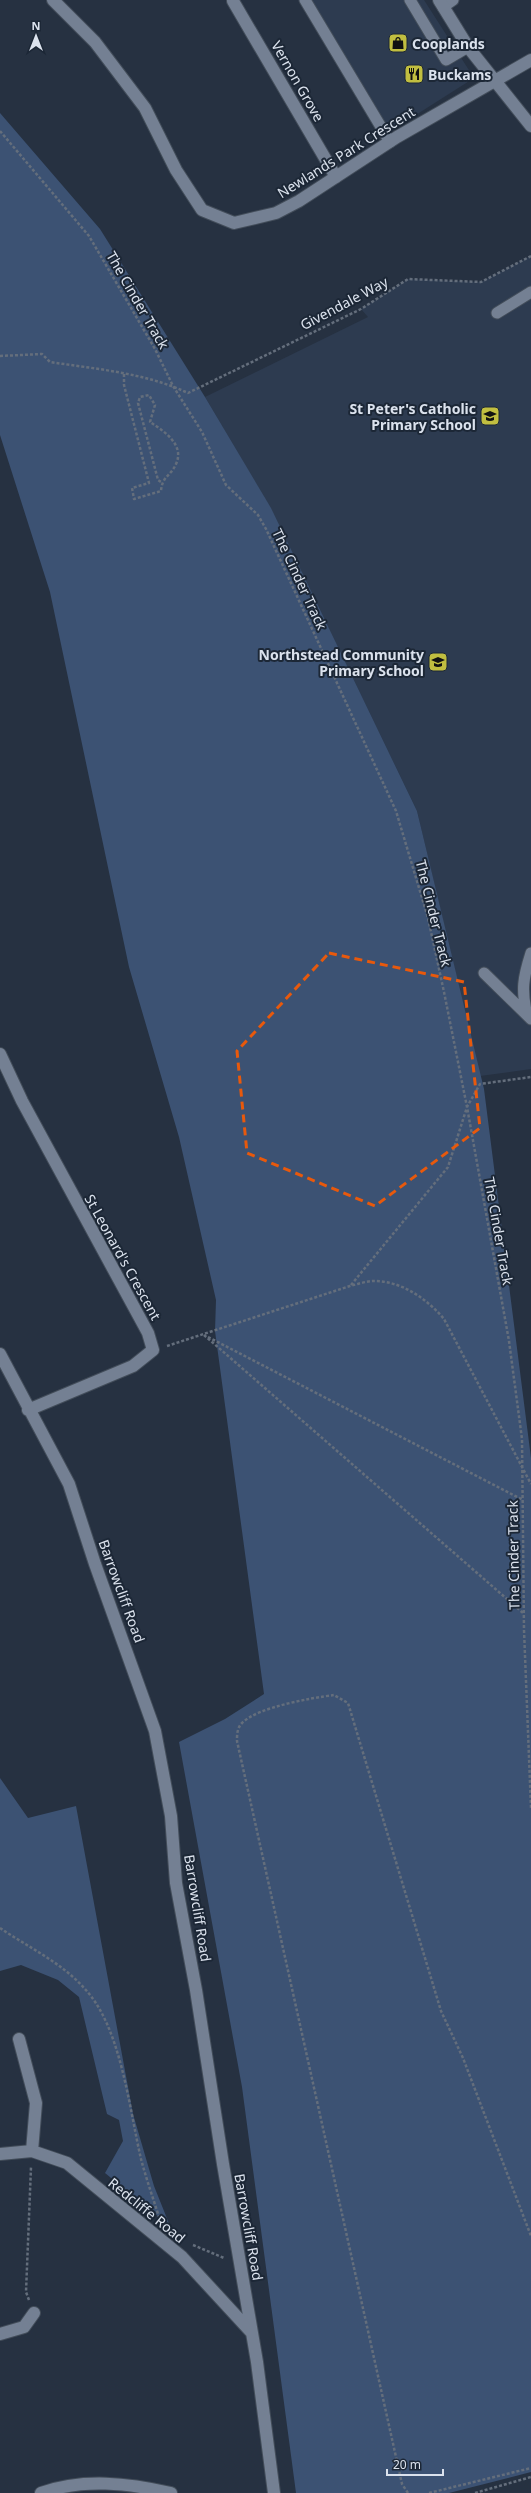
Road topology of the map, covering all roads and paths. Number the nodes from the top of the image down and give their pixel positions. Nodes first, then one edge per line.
1 (53, 0) edge
2 (305, 0) edge
3 (410, 0) edge
4 (234, 1) edge
5 (445, 2) edge
6 (468, 48) junction
7 (531, 60) edge
8 (496, 81) junction
9 (531, 126) edge
10 (0, 131) edge
11 (390, 142) junction
12 (336, 177) junction
13 (531, 256) edge
14 (531, 292) edge
15 (497, 313) dead end
16 (0, 356) edge
17 (124, 374) junction
18 (173, 386) junction
19 (162, 482) junction
20 (531, 953) edge
21 (484, 973) dead end
22 (529, 1018) edge
23 (0, 1054) edge
24 (531, 1077) edge
25 (467, 1107) junction
26 (350, 1286) junction
27 (204, 1335) junction
28 (153, 1350) junction
29 (0, 1354) edge
30 (28, 1410) junction
31 (522, 1467) junction
32 (531, 1484) edge
33 (523, 1500) junction
34 (524, 1613) junction
35 (531, 1808) edge
36 (0, 1928) edge
37 (19, 2039) dead end
38 (32, 2151) junction
39 (0, 2154) edge
40 (531, 2236) edge
41 (160, 2239) junction
42 (34, 2313) joint
43 (252, 2333) junction
44 (0, 2334) edge
45 (531, 2468) edge
46 (531, 2477) edge
47 (153, 2491) edge
48 (41, 2493) edge
49 (171, 2493) edge
50 (274, 2493) edge
51 (408, 2493) edge
52 (428, 2493) edge
53 (475, 2493) edge

1 - 12 street, Newlands Park Crescent
2 - 11 lane
3 - 6 lane
4 - 12 street, Vernon Grove
5 - 6 street
6 - 8 street
7 - 8 street, Newlands Park Crescent
8 - 9 street
8 - 11 street, Newlands Park Crescent
10 - 18 path, The Cinder Track
11 - 12 street, Newlands Park Crescent
13 - 18 path, Givendale Way
14 - 15 lane
16 - 17 path
17 - 18 path
17 - 19 path
18 - 25 path, The Cinder Track
19 - 19 path
20 - 22 lane
21 - 22 lane
23 - 28 street, St Leonard's Crescent
24 - 25 path
25 - 26 path
25 - 31 path, The Cinder Track
26 - 27 path
26 - 31 path
27 - 28 path
27 - 33 path
27 - 34 path
28 - 30 street
29 - 30 street, Barrowcliff Road
30 - 43 street, Barrowcliff Road
31 - 32 path
31 - 33 path, The Cinder Track
33 - 34 path, The Cinder Track
34 - 35 path, The Cinder Track
36 - 41 path
37 - 38 street
38 - 39 street, Redcliffe Road
38 - 41 street, Redcliffe Road
38 - 42 path
40 - 51 path
41 - 43 street, Redcliffe Road
42 - 44 street
43 - 50 street, Barrowcliff Road
45 - 52 path
46 - 53 path
47 - 48 street
47 - 49 street

